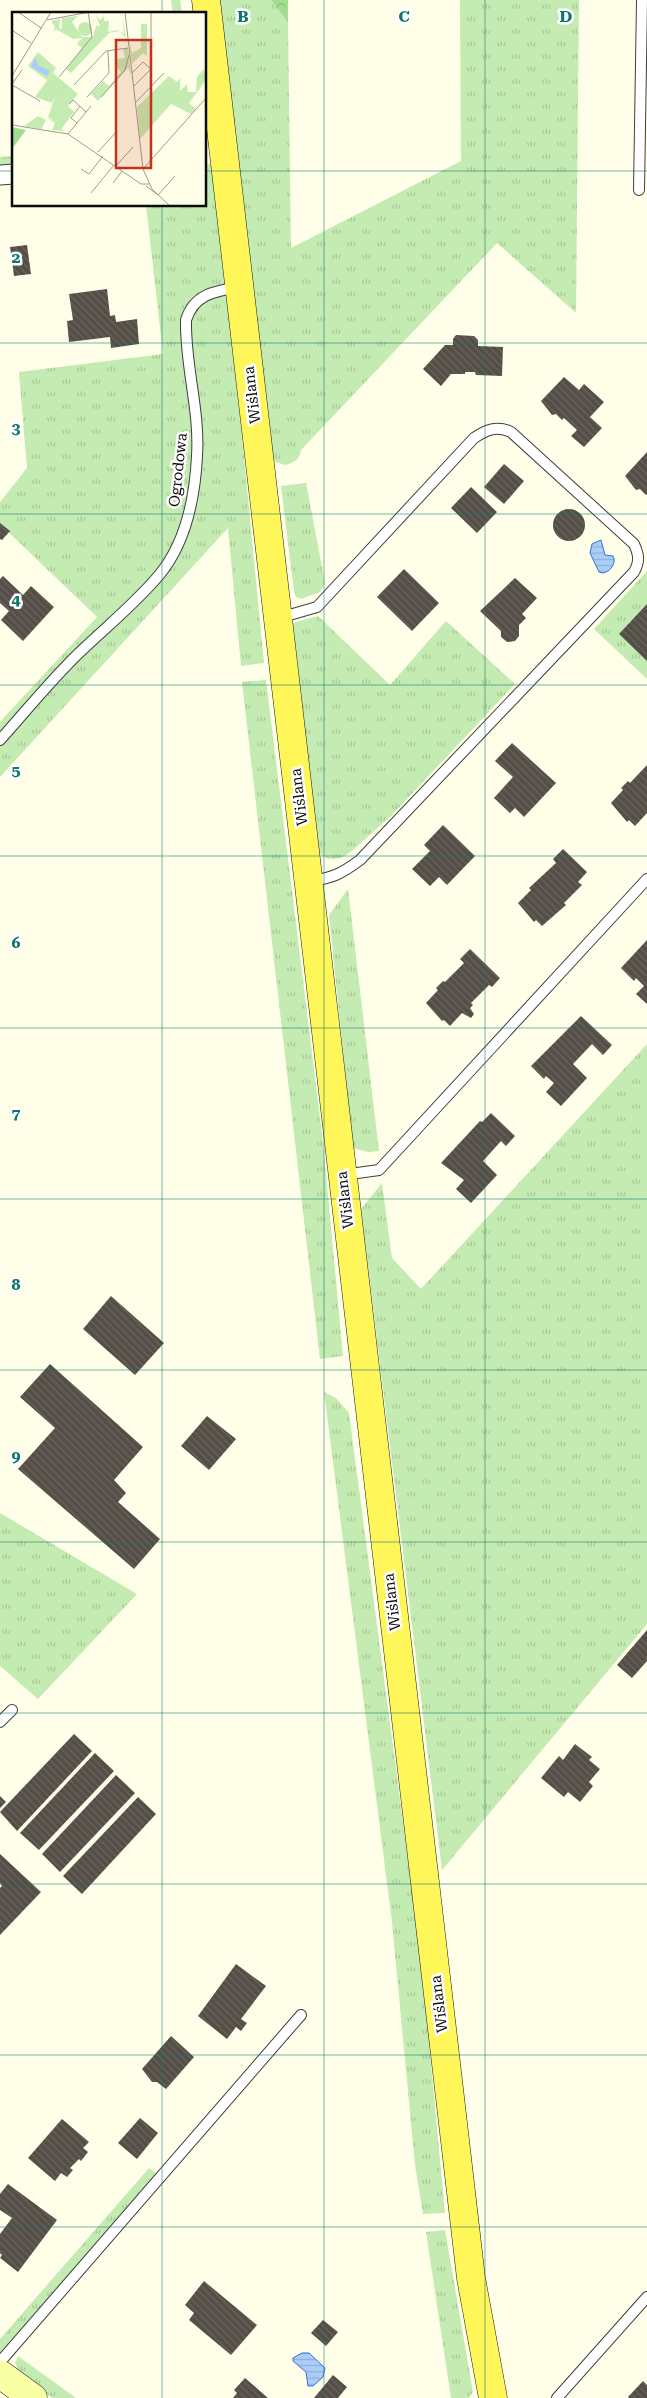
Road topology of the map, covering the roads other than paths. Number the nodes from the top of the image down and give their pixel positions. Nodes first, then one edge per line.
1 (206, 0) edge
2 (642, 0) edge
3 (214, 149) edge
4 (639, 190) dead end
5 (240, 287) junction
6 (278, 618) junction
7 (0, 740) edge
8 (647, 879) edge
9 (309, 881) junction
10 (343, 1176) junction
11 (12, 1710) dead end
12 (0, 1722) edge
13 (301, 2015) dead end
14 (647, 2296) edge
15 (0, 2362) edge
16 (0, 2374) edge
17 (33, 2398) edge
18 (493, 2398) edge
19 (557, 2398) edge

1 - 3 main road, Wiślana
2 - 4 lane
3 - 5 main road, Wiślana
5 - 6 main road, Wiślana
5 - 7 lane, Ogrodowa
6 - 9 main road, Wiślana
6 - 9 lane
8 - 10 lane
9 - 10 main road, Wiślana
10 - 18 main road, Wiślana
11 - 12 lane
13 - 15 lane
14 - 19 lane
16 - 17 street

